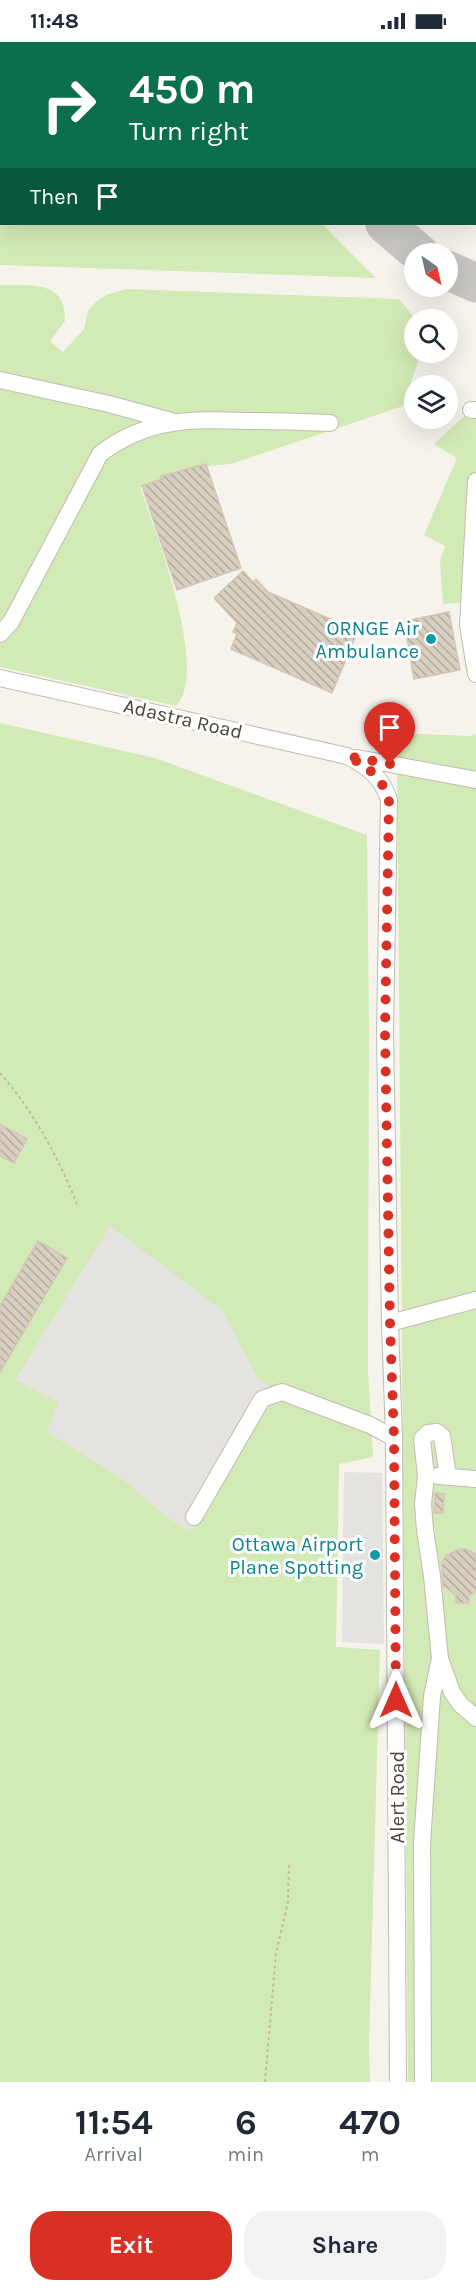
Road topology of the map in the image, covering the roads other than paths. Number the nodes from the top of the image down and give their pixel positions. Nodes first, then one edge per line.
1 (0, 380) edge
2 (171, 422) junction
3 (330, 423) dead end
4 (476, 481) edge
5 (0, 634) edge
6 (476, 674) edge
7 (0, 678) edge
8 (347, 756) junction
9 (364, 765) joint
10 (476, 780) edge
11 (476, 1300) edge
12 (390, 1323) junction
13 (394, 1438) junction
14 (426, 1476) junction
15 (448, 1476) junction
16 (476, 1479) edge
17 (194, 1517) dead end
18 (440, 1659) junction
19 (476, 1718) edge
20 (398, 2082) edge
21 (423, 2082) edge

1 - 2 street
2 - 3 street
2 - 5 street
4 - 6 street
7 - 8 street, Adastra Road
8 - 9 street, Adastra Road
8 - 10 street
9 - 12 street, Alert Road
11 - 12 street
12 - 13 street, Alert Road
13 - 17 street
13 - 20 street, Alert Road
14 - 15 street
14 - 15 street
14 - 18 street
15 - 16 street
18 - 19 street
18 - 21 street

